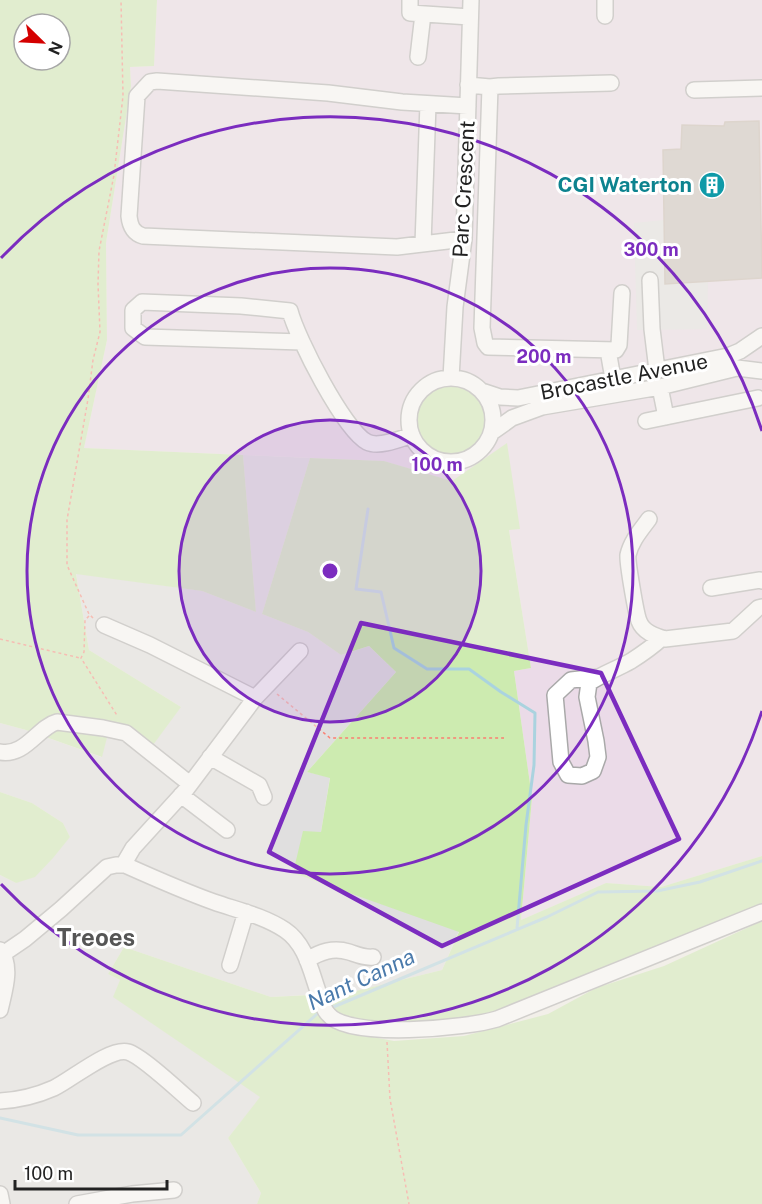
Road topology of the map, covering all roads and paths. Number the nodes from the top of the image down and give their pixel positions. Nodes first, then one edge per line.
1 (121, 0) edge
2 (410, 0) edge
3 (471, 0) edge
4 (605, 0) edge
5 (423, 14) junction
6 (605, 16) dead end
7 (470, 17) junction
8 (418, 57) dead end
9 (611, 83) dead end
10 (468, 85) junction
11 (490, 87) junction
12 (762, 88) edge
13 (694, 90) dead end
14 (428, 104) junction
15 (468, 106) junction
16 (464, 239) junction
17 (423, 244) junction
18 (650, 280) dead end
19 (622, 293) dead end
20 (454, 307) junction
21 (482, 309) junction
22 (762, 336) edge
23 (302, 342) junction
24 (608, 350) junction
25 (657, 370) junction
26 (762, 371) edge
27 (451, 378) junction
28 (613, 379) junction
29 (660, 387) junction
30 (482, 391) junction
31 (758, 398) dead end
32 (666, 417) junction
33 (646, 421) dead end
34 (491, 433) junction
35 (412, 435) junction
36 (650, 519) dead end
37 (762, 581) edge
38 (711, 588) dead end
39 (762, 607) edge
40 (90, 615) junction
41 (104, 625) joint
42 (662, 638) junction
43 (0, 639) edge
44 (300, 651) dead end
45 (81, 658) junction
46 (598, 677) junction
47 (267, 685) junction
48 (255, 698) junction
49 (126, 734) junction
50 (504, 738) dead end
51 (0, 752) edge
52 (210, 757) junction
53 (186, 790) junction
54 (264, 797) dead end
55 (227, 830) dead end
56 (125, 865) junction
57 (246, 912) junction
58 (762, 912) edge
59 (1, 954) edge
60 (373, 957) dead end
61 (307, 960) junction
62 (230, 965) dead end
63 (0, 1010) edge
64 (386, 1030) junction
65 (0, 1101) edge
66 (194, 1103) dead end
67 (174, 1190) dead end
68 (0, 1194) edge
69 (2, 1204) edge
70 (77, 1204) edge
71 (409, 1204) edge

1 - 40 path
2 - 5 street
3 - 7 street, Parc Crescent
4 - 6 street
5 - 7 street
5 - 8 street
7 - 10 street, Parc Crescent
9 - 11 street
10 - 11 street
10 - 15 street, Parc Crescent
11 - 21 street
12 - 13 street
14 - 15 street
14 - 17 street
14 - 17 street
15 - 16 street, Parc Crescent
16 - 17 street
16 - 20 street, Parc Crescent
18 - 25 street
19 - 24 street
20 - 21 street
20 - 27 street, Parc Crescent
21 - 24 street
22 - 25 street, Brocastle Avenue
23 - 23 street
23 - 35 street
24 - 28 street
25 - 28 street, Brocastle Avenue
26 - 29 street, Brocastle Avenue
27 - 30 street
27 - 35 street
28 - 30 street, Brocastle Avenue
29 - 32 street
29 - 34 street, Brocastle Avenue
30 - 34 street
31 - 32 street
32 - 33 street
34 - 35 street
36 - 42 street
37 - 38 street
39 - 42 street
40 - 41 path
40 - 45 path
41 - 48 street
42 - 46 street
43 - 45 path
44 - 47 street
45 - 49 path
46 - 46 street
47 - 48 street
47 - 50 path
48 - 52 street
49 - 51 street
49 - 53 street
52 - 53 street
52 - 54 street
53 - 55 street
53 - 56 street
56 - 57 street
56 - 59 street
57 - 61 street
57 - 62 street
58 - 64 street
59 - 63 street
60 - 61 street
61 - 64 street
64 - 71 path
65 - 66 street
67 - 70 street
68 - 69 street

